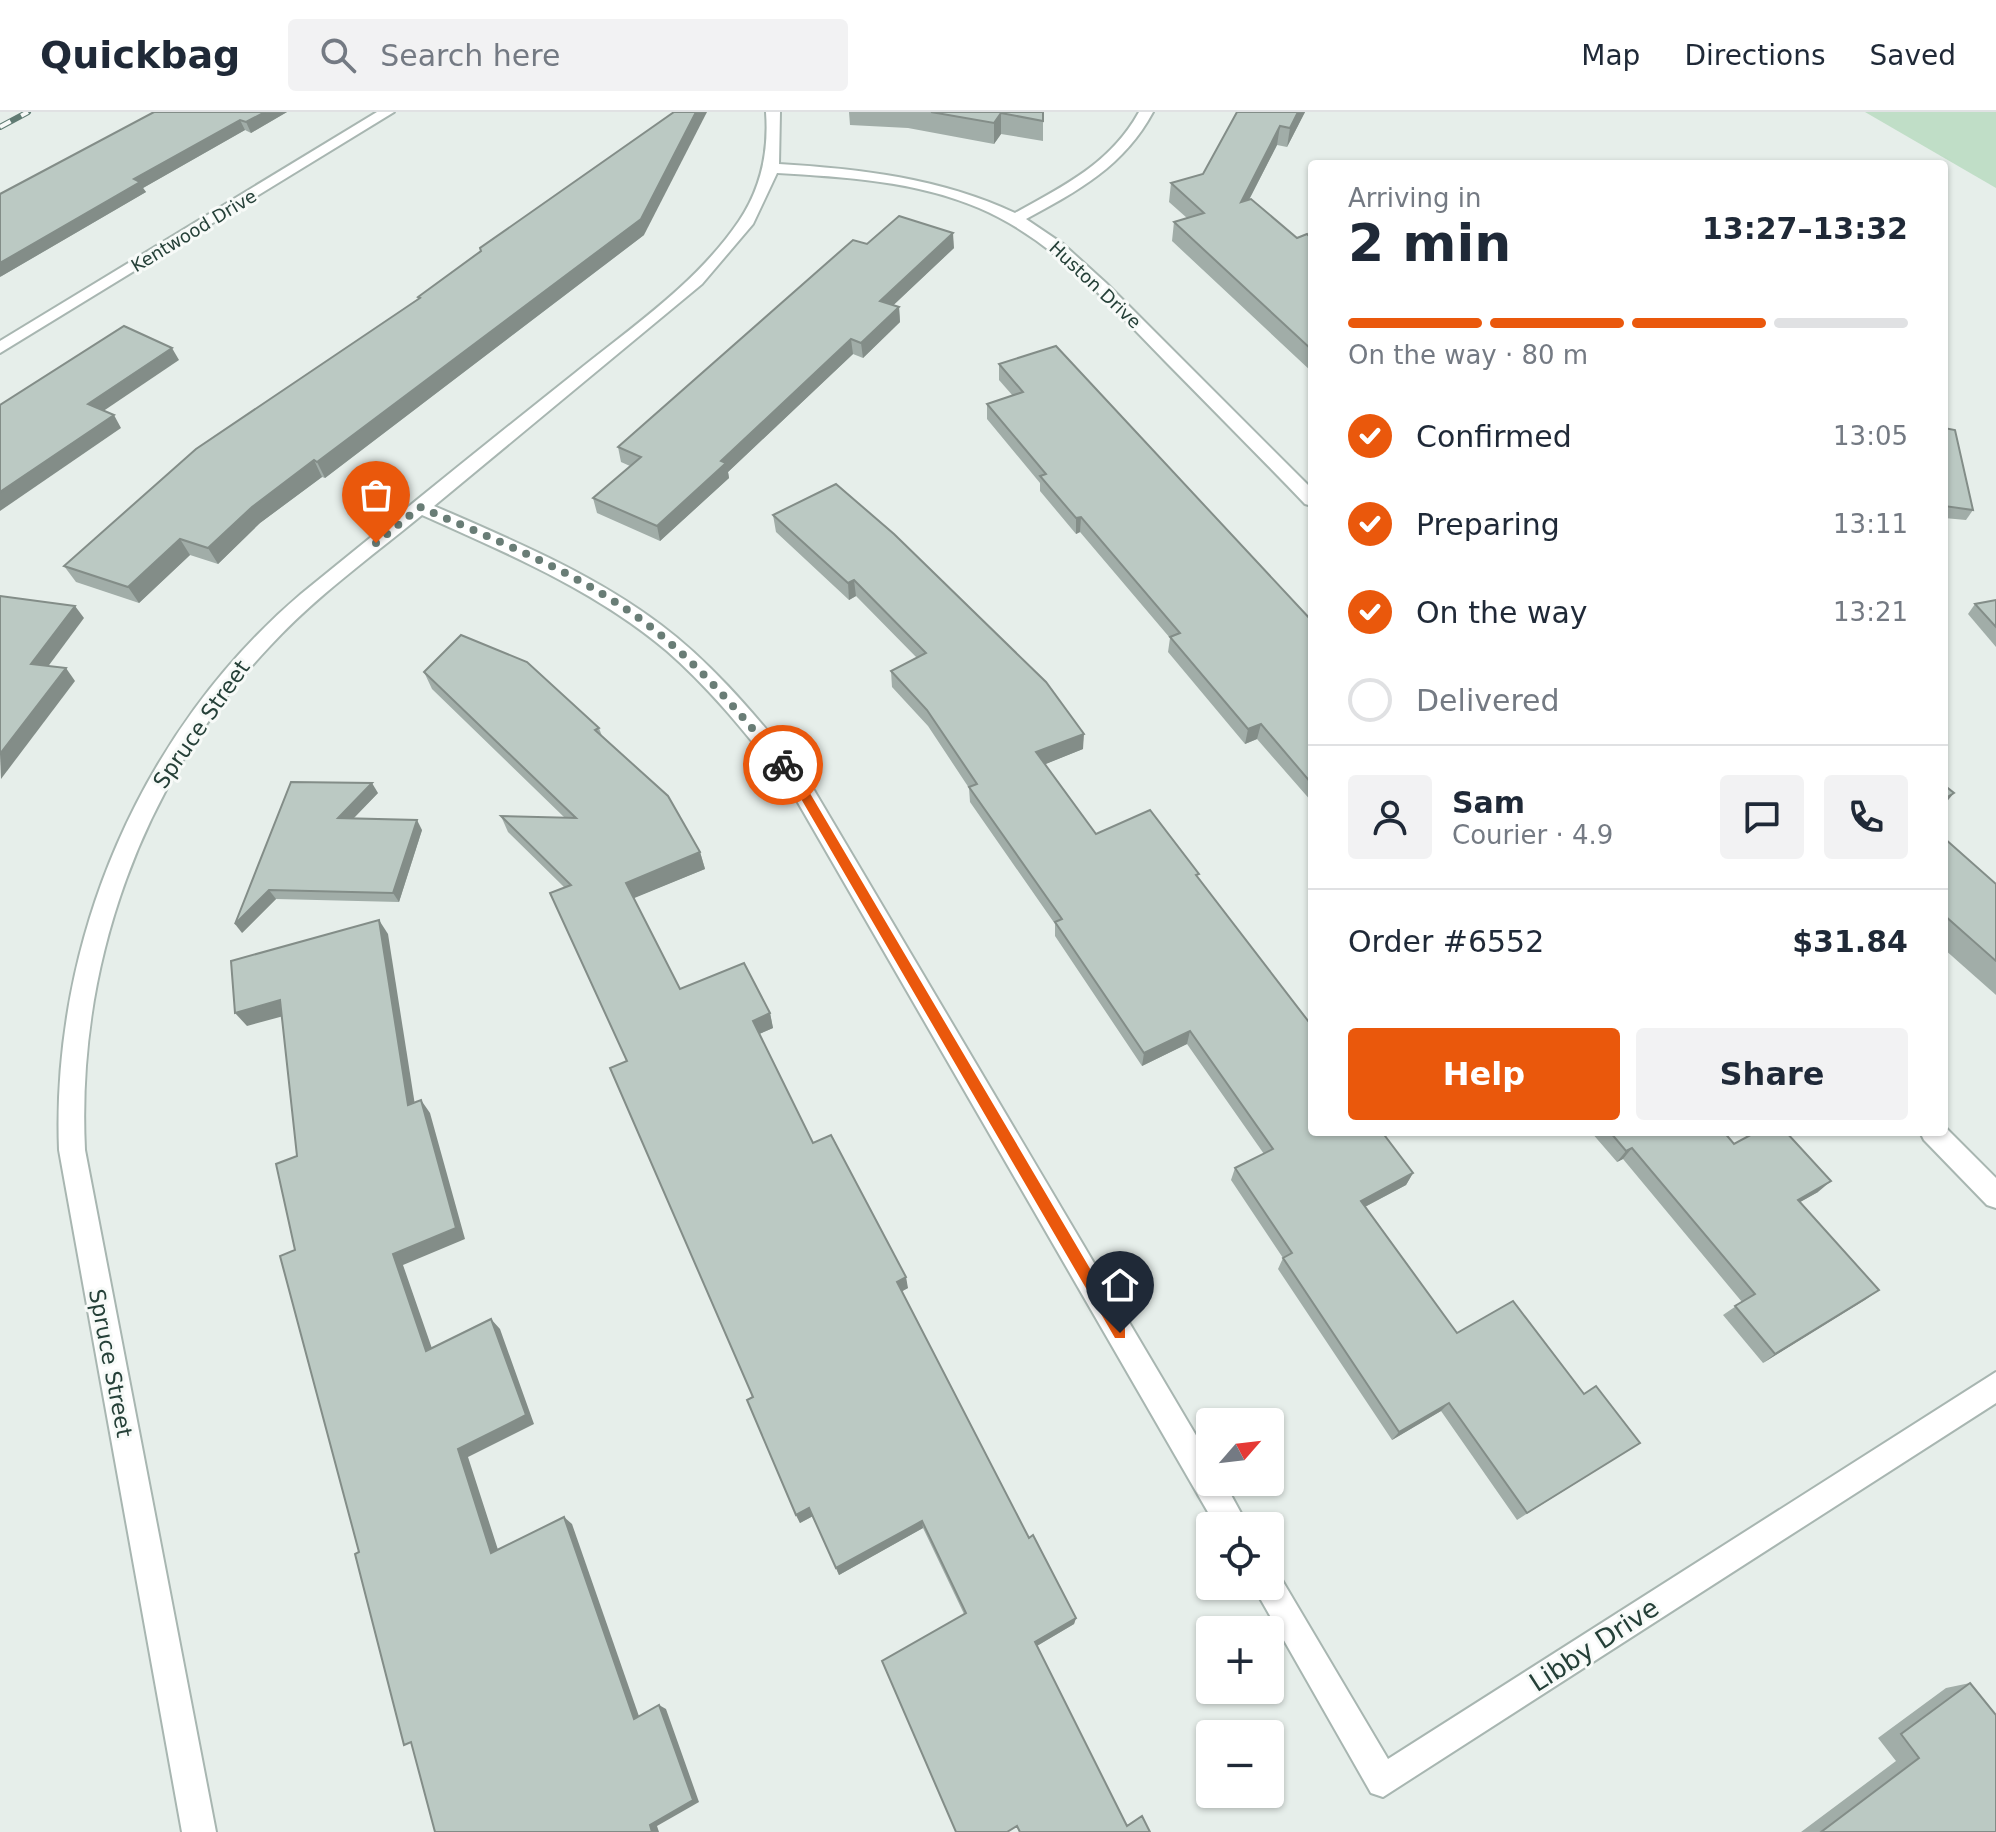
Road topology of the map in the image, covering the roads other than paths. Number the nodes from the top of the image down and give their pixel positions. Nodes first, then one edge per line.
1 (387, 112) edge
2 (773, 112) edge
3 (1146, 112) edge
4 (773, 168) junction
5 (1015, 219) junction
6 (0, 348) edge
7 (1308, 496) edge
8 (420, 507) junction
9 (1937, 1136) edge
10 (1996, 1196) edge
11 (1996, 1386) edge
12 (1225, 1512) edge
13 (1276, 1600) edge
14 (199, 1832) edge

1 - 6 street, Kentwood Drive
2 - 4 street, Spruce Street
3 - 5 street
4 - 5 street, Huston Drive
4 - 8 street, Spruce Street
5 - 7 street, Huston Drive
8 - 12 street
8 - 14 street, Spruce Street
9 - 10 street
11 - 13 street, Libby Drive

